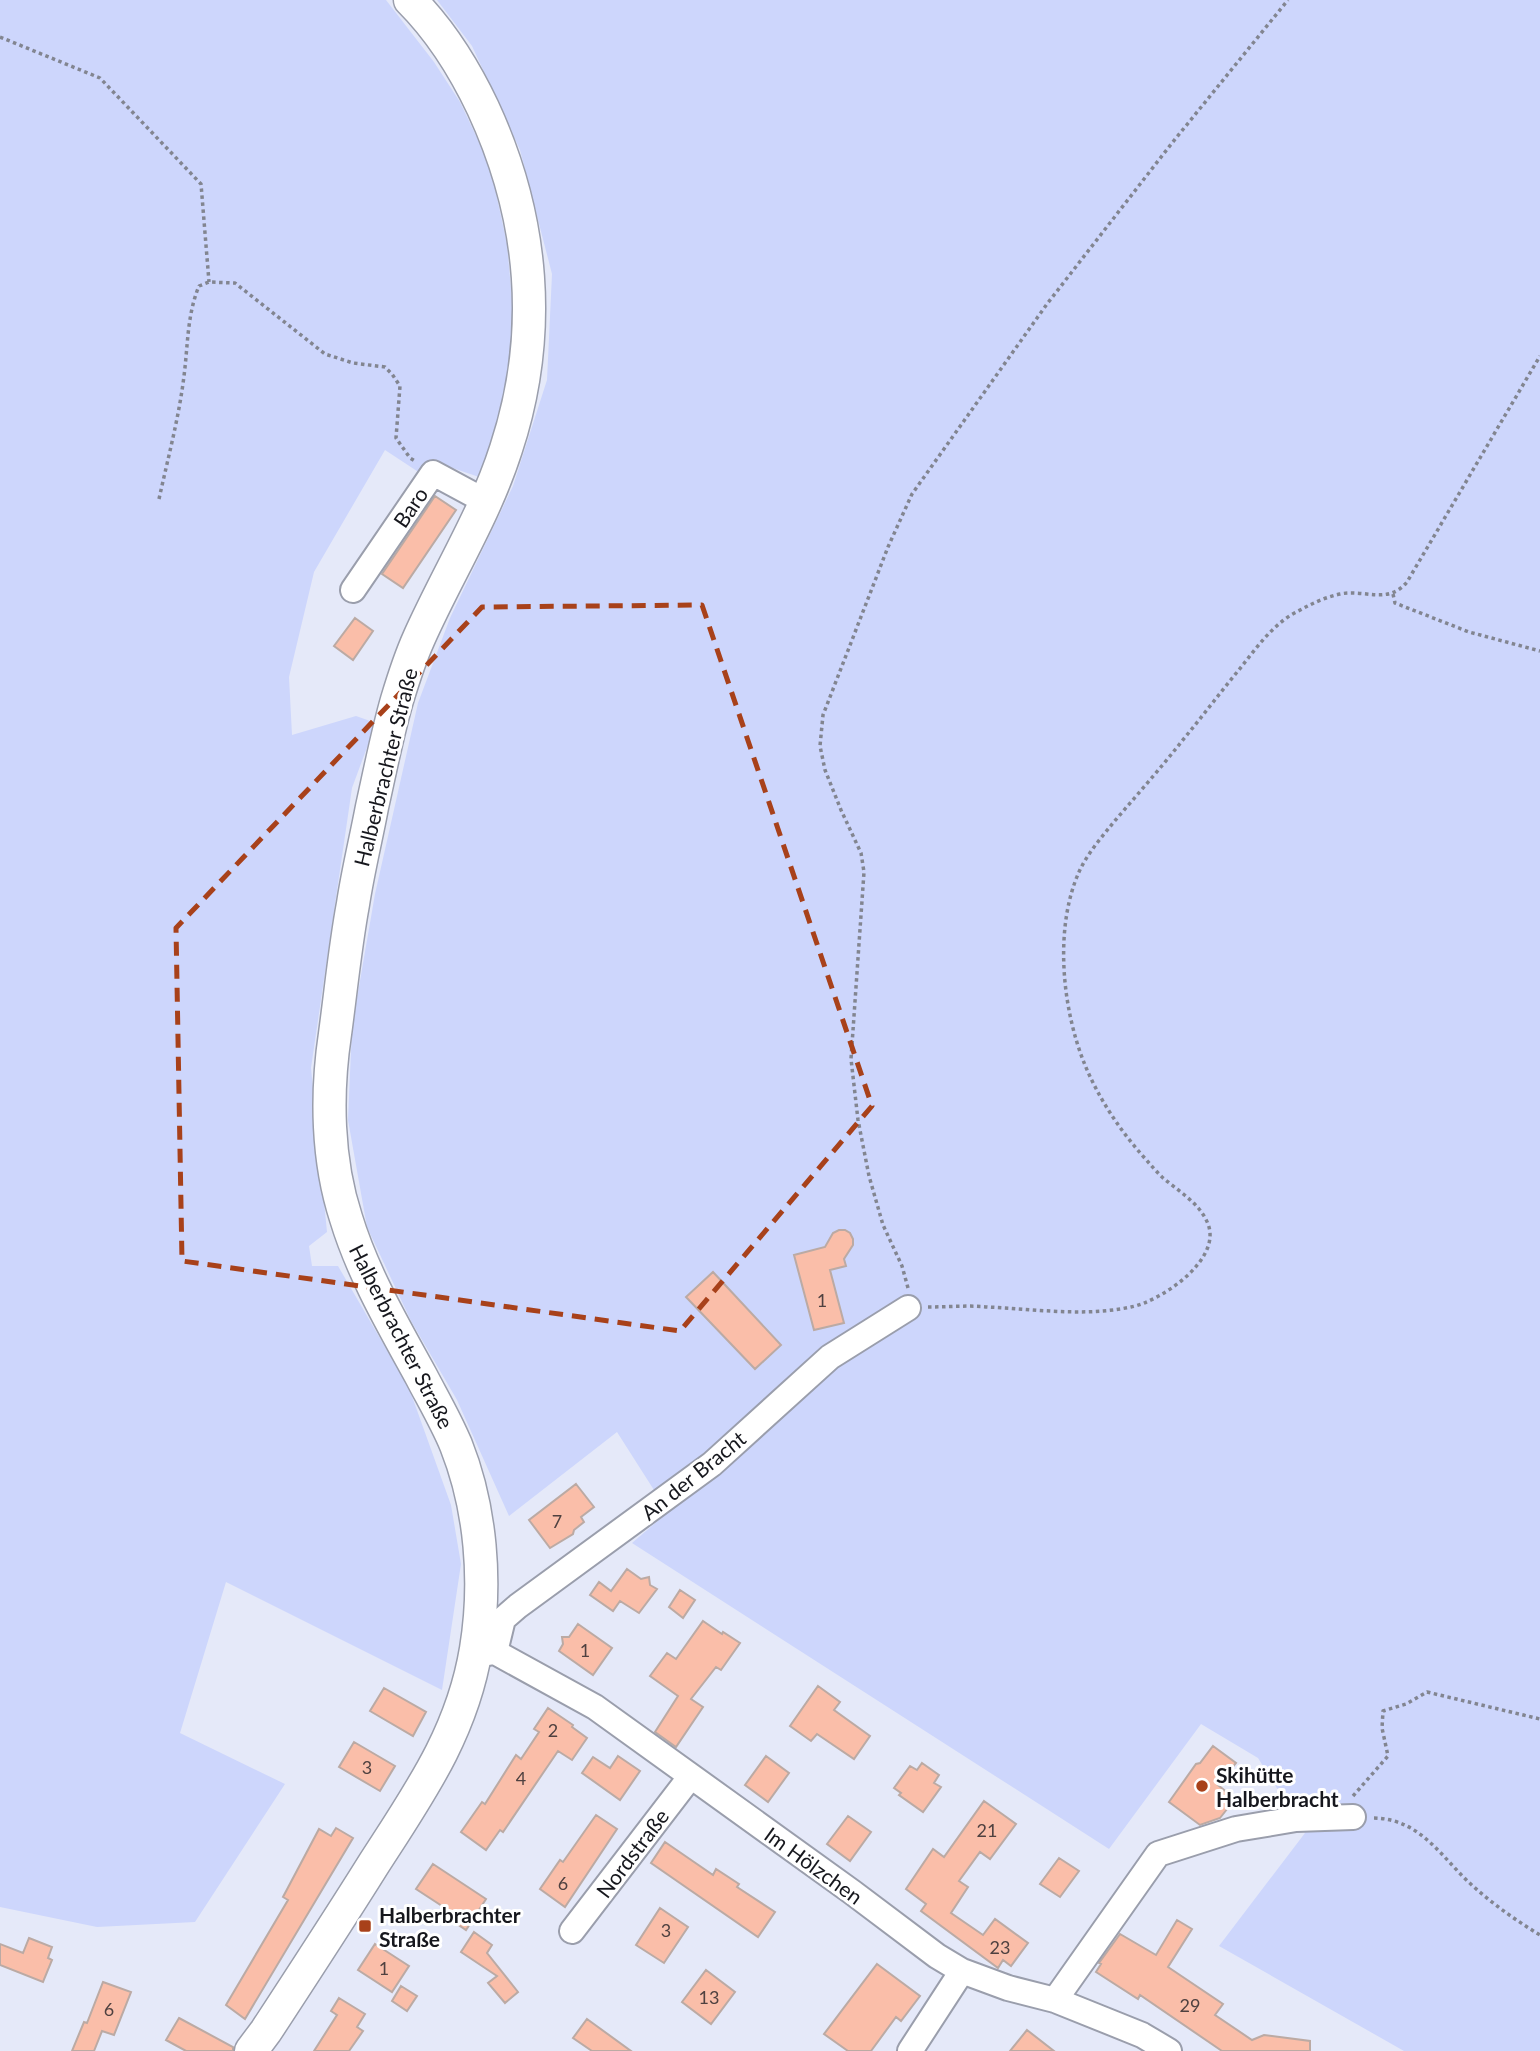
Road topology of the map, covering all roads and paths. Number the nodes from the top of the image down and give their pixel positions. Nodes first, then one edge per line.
1 (410, 0) edge
2 (1288, 0) edge
3 (0, 37) edge
4 (209, 282) junction
5 (1540, 356) edge
6 (433, 473) junction
7 (159, 499) dead end
8 (485, 501) junction
9 (353, 590) dead end
10 (1393, 594) junction
11 (1540, 650) edge
12 (908, 1308) junction
13 (485, 1653) junction
14 (1540, 1719) edge
15 (691, 1776) junction
16 (1353, 1817) junction
17 (572, 1931) dead end
18 (1540, 1935) edge
19 (962, 1971) junction
20 (1055, 2000) junction
21 (251, 2051) edge
22 (911, 2051) edge
23 (1169, 2051) edge

1 - 8 main road, Halberbrachter Straße
2 - 12 path
3 - 4 path
4 - 6 path
4 - 7 path
5 - 10 path
6 - 8 street, Baro
6 - 9 street, Baro
8 - 13 main road, Halberbrachter Straße
10 - 11 path
10 - 12 path
12 - 13 street, An der Bracht
13 - 15 street, Im Hölzchen
13 - 21 main road, Halberbrachter Straße
14 - 16 path
15 - 17 street, Nordstraße
15 - 19 street, Im Hölzchen
16 - 18 path
16 - 20 street
19 - 20 street, Im Hölzchen
19 - 22 street
20 - 23 street, Im Hölzchen

